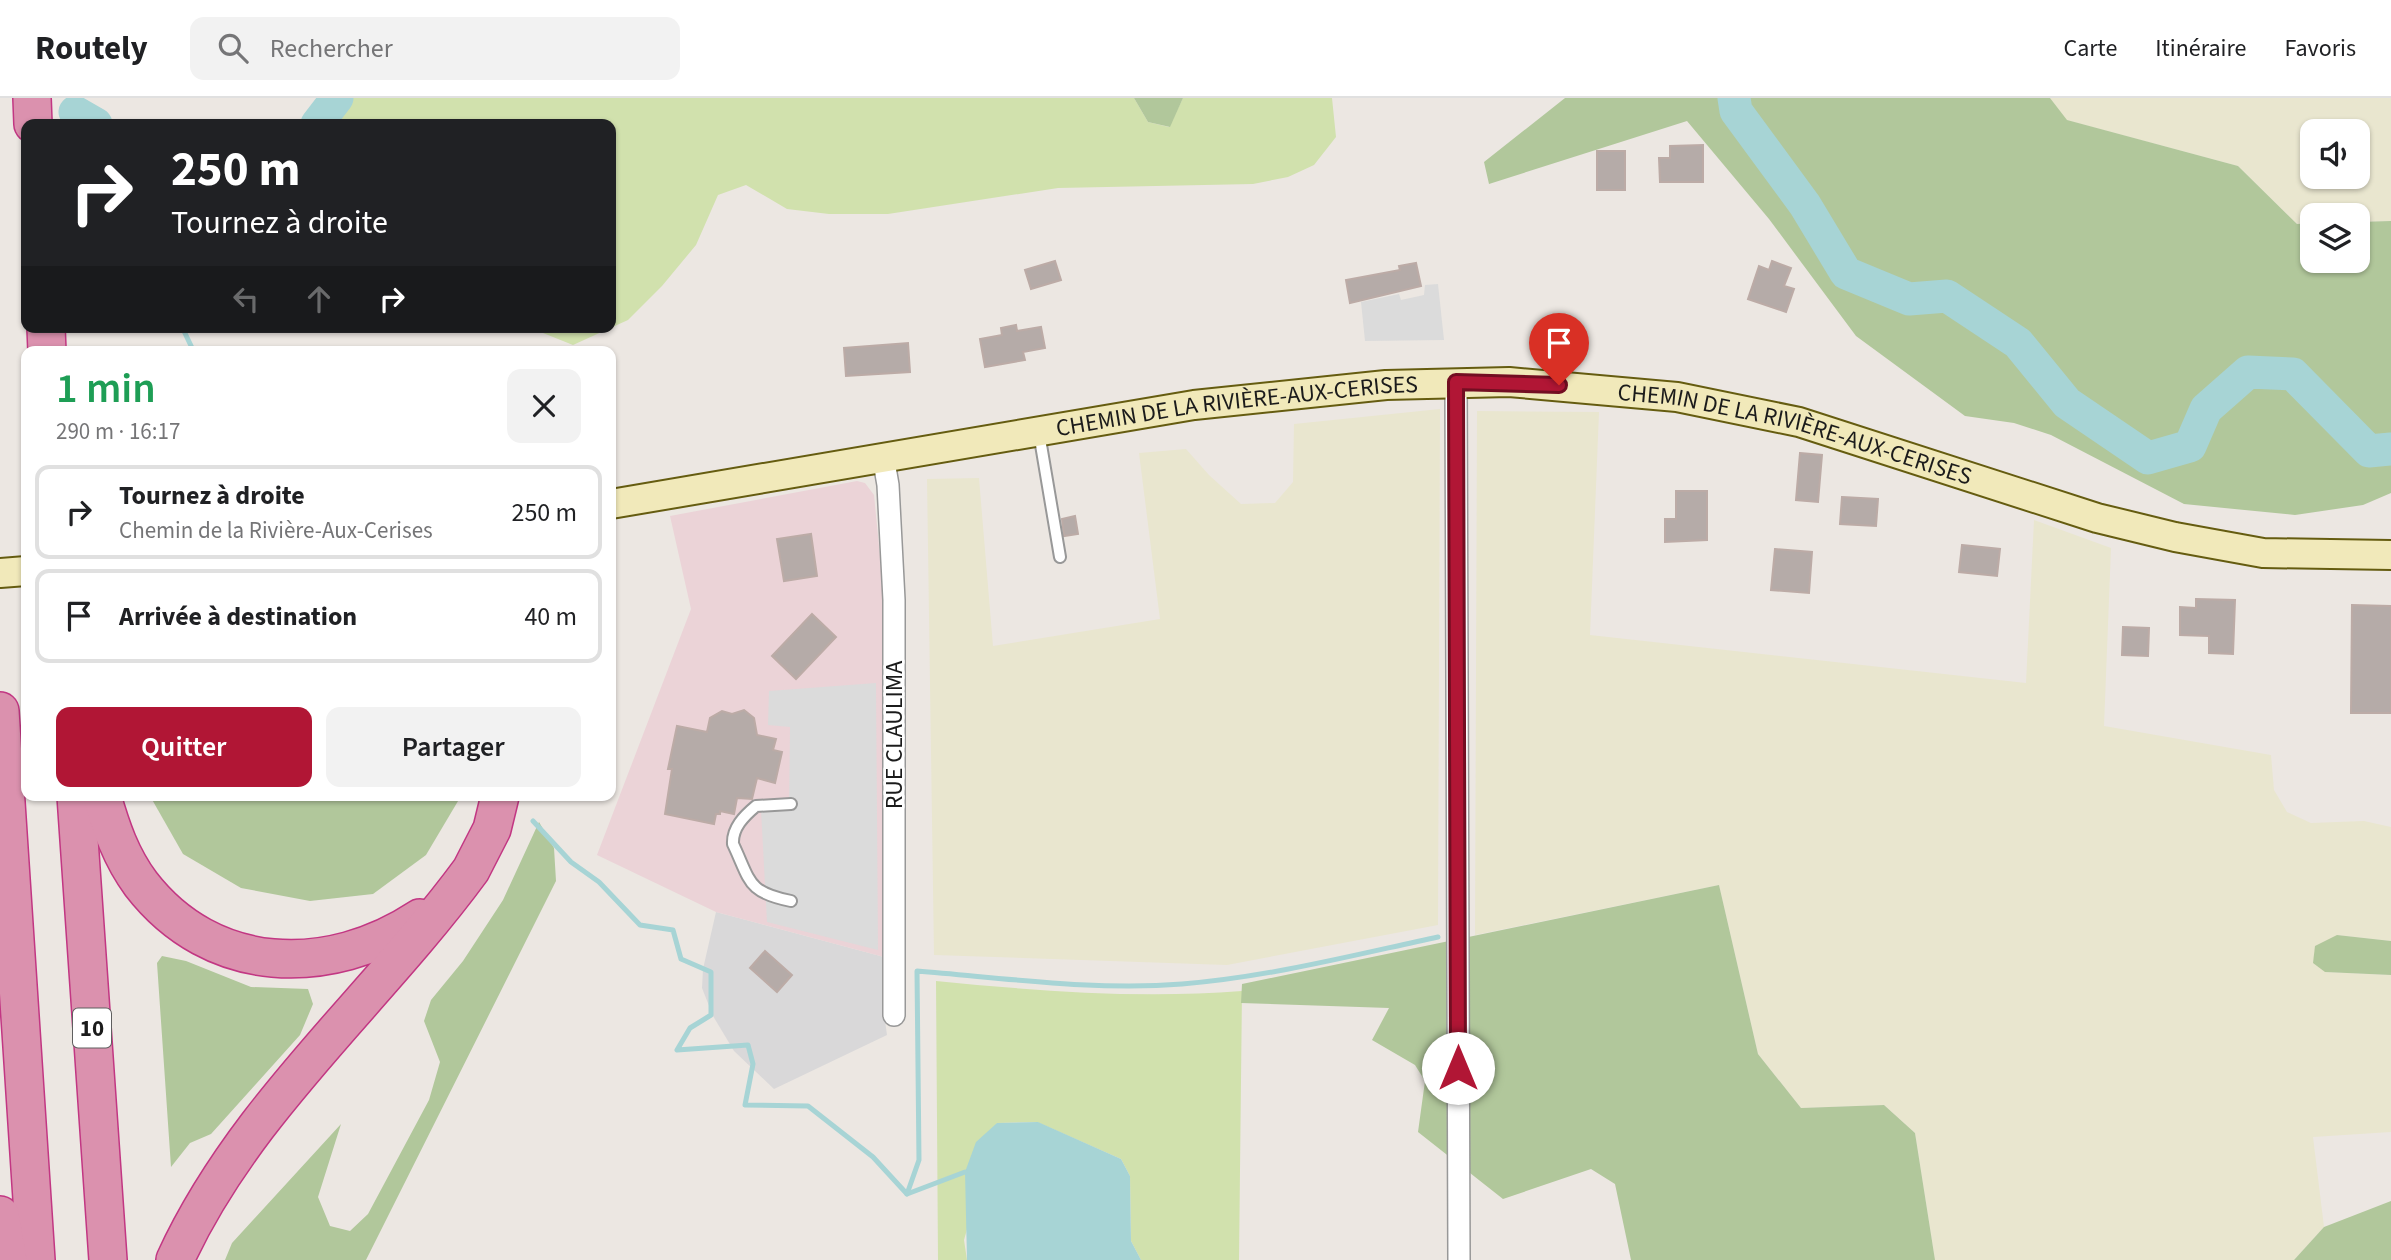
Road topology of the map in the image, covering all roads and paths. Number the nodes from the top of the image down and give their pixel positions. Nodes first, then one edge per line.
1 (32, 98) edge
2 (33, 119) edge
3 (1456, 382) junction
4 (1039, 430) junction
5 (883, 456) junction
6 (616, 502) edge
7 (2391, 555) edge
8 (1060, 558) dead end
9 (21, 571) edge
10 (0, 573) edge
11 (0, 711) edge
12 (76, 801) edge
13 (104, 801) edge
14 (498, 801) edge
15 (791, 804) dead end
16 (454, 892) junction
17 (791, 901) dead end
18 (894, 1015) dead end
19 (0, 1215) edge
20 (8, 1260) edge
21 (36, 1260) edge
22 (108, 1260) edge
23 (175, 1260) edge
24 (1459, 1260) edge

1 - 2 highway
3 - 4 main road, CHEMIN DE LA RIVIÈRE-AUX-CERISES
3 - 7 main road, CHEMIN DE LA RIVIÈRE-AUX-CERISES
3 - 24 street
4 - 5 main road, CHEMIN DE LA RIVIÈRE-AUX-CERISES
4 - 8 lane
5 - 6 main road, CHEMIN DE LA RIVIÈRE-AUX-CERISES
5 - 18 street, RUE CLAULIMA
9 - 10 main road
11 - 21 highway
12 - 22 highway, 10
13 - 16 highway
14 - 16 highway
15 - 17 lane
16 - 23 highway
19 - 20 highway

